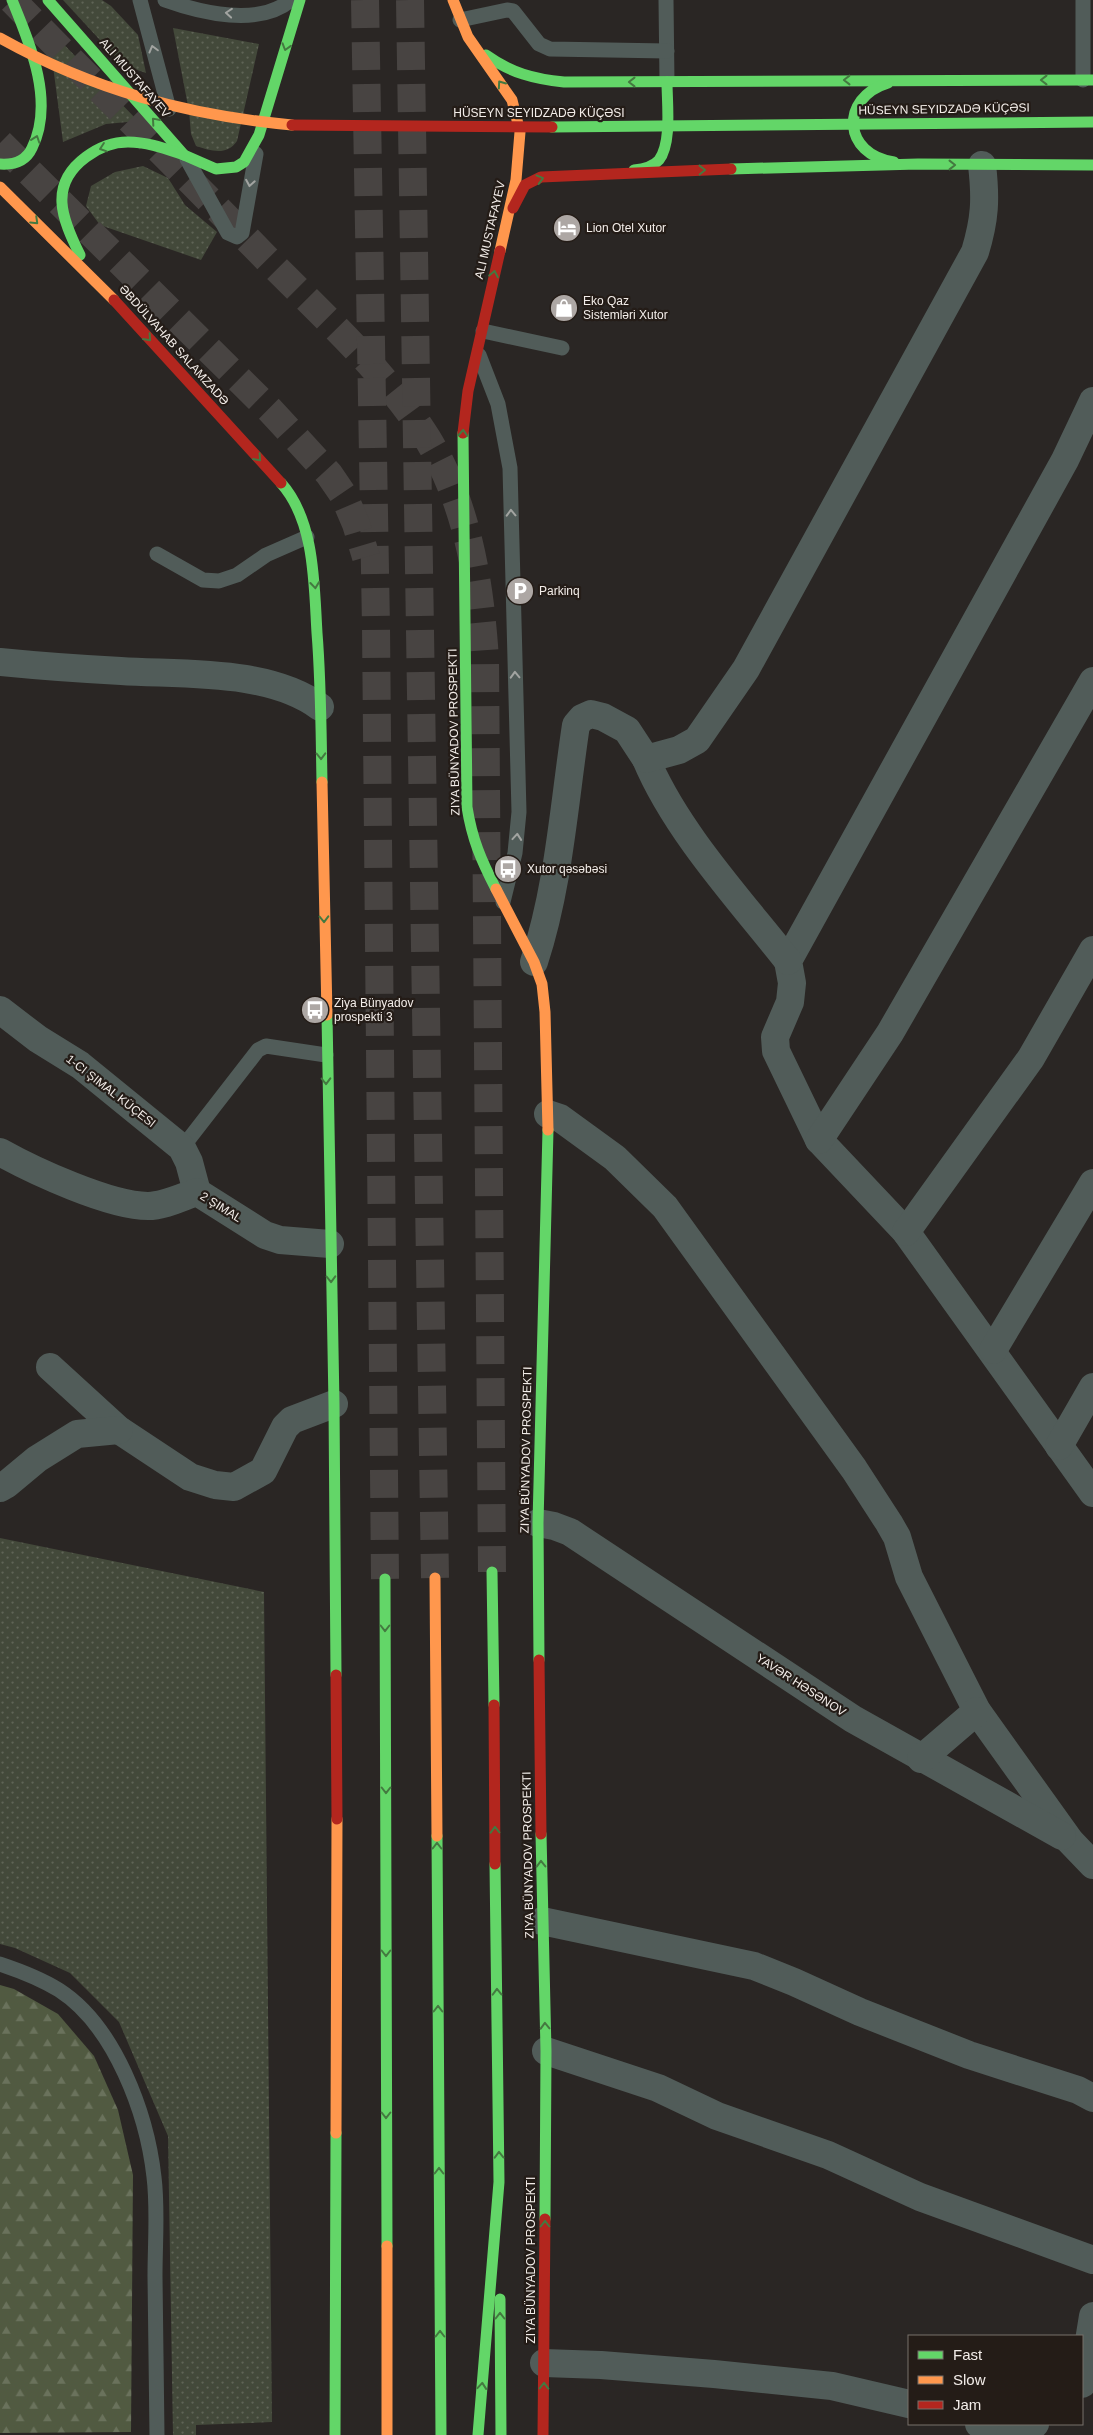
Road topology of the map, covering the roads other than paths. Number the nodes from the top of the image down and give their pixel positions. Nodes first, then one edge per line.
1 (12, 0) edge
2 (48, 0) edge
3 (140, 0) edge
4 (165, 0) edge
5 (291, 0) edge
6 (300, 0) edge
7 (453, 0) edge
8 (666, 0) edge
9 (1083, 0) edge
10 (460, 20) junction
11 (0, 38) edge
12 (476, 48) junction
13 (667, 51) junction
14 (915, 80) junction
15 (1088, 80) edge
16 (667, 82) junction
17 (1093, 122) edge
18 (259, 136) junction
19 (184, 155) junction
20 (0, 164) edge
21 (918, 164) junction
22 (982, 165) junction
23 (1093, 165) edge
24 (620, 172) junction
25 (0, 187) edge
26 (500, 247) junction
27 (92, 277) junction
28 (483, 331) junction
29 (562, 348) dead end
30 (478, 353) junction
31 (1093, 401) edge
32 (307, 537) junction
33 (157, 554) dead end
34 (0, 662) edge
35 (1093, 681) edge
36 (320, 707) junction
37 (646, 759) junction
38 (503, 902) junction
39 (1093, 950) edge
40 (788, 961) junction
41 (534, 962) junction
42 (0, 1010) edge
43 (326, 1055) junction
44 (548, 1114) junction
45 (819, 1140) junction
46 (182, 1148) junction
47 (0, 1152) edge
48 (1093, 1183) edge
49 (196, 1192) junction
50 (906, 1232) junction
51 (330, 1244) junction
52 (993, 1350) junction
53 (50, 1367) dead end
54 (1093, 1387) edge
55 (334, 1404) junction
56 (119, 1430) junction
57 (1059, 1446) junction
58 (0, 1488) edge
59 (1093, 1493) edge
60 (538, 1522) junction
61 (492, 1572) tunnel mouth
62 (435, 1578) tunnel mouth
63 (385, 1579) tunnel mouth
64 (977, 1711) junction
65 (922, 1759) junction
66 (1070, 1841) junction
67 (1093, 1865) edge
68 (542, 1921) junction
69 (0, 1964) edge
70 (546, 2051) junction
71 (1093, 2098) edge
72 (499, 2182) junction
73 (1093, 2260) edge
74 (1093, 2316) edge
75 (544, 2364) junction
76 (1083, 2378) edge
77 (908, 2404) edge
78 (982, 2425) edge
79 (1033, 2425) edge
80 (157, 2435) edge
81 (335, 2435) edge
82 (387, 2435) edge
83 (441, 2435) edge
84 (478, 2435) edge
85 (500, 2435) edge
86 (543, 2435) edge
87 (1010, 2435) edge

20 -> 1 main road
19 -> 2 main road
19 -> 3 lane
5 -> 4 lane
6 -> 18 main road
7 - 10 main road
8 - 13 lane
9 - 15 lane
10 - 12 main road
10 - 13 lane
11 - 17 main road, HÜSEYN SEYIDZADƏ KÜÇƏSI, bridge
16 -> 12 main road
26 -> 12 main road
13 - 16 lane
15 -> 14 main road
14 -> 16 main road
14 - 21 main road
16 - 24 main road
18 - 19 main road
18 -> 19 lane
19 -> 27 main road
21 -> 22 main road
24 -> 21 main road
22 - 23 main road
22 - 37 street
26 -> 24 main road
25 -> 27 main road, ƏBDÜLVAHAB SALAMZADƏ
28 -> 26 main road, ZIYA BÜNYADOV PROSPEKTI
27 -> 32 main road, ƏBDÜLVAHAB SALAMZADƏ
28 - 29 lane
28 - 30 main road, ZIYA BÜNYADOV PROSPEKTI
38 -> 30 lane
38 -> 30 main road, ZIYA BÜNYADOV PROSPEKTI
31 - 40 street
32 - 33 lane
32 -> 36 main road, ƏBDÜLVAHAB SALAMZADƏ
34 - 36 street
35 - 45 street
36 -> 43 main road
37 - 40 street
37 - 41 street
38 - 41 main road, ZIYA BÜNYADOV PROSPEKTI
39 - 50 street
40 - 45 street
41 - 44 main road, ZIYA BÜNYADOV PROSPEKTI
42 - 46 street, 1-CI ŞIMAL KÜÇESI
43 - 46 lane
43 -> 51 main road
44 - 60 main road, ZIYA BÜNYADOV PROSPEKTI
44 - 64 street
45 - 50 street
46 - 49 street, 1-CI ŞIMAL KÜÇESI
47 - 49 street, 2 ŞIMAL
48 - 52 street
49 - 51 street, 2 ŞIMAL
50 - 52 street
51 -> 55 main road
52 - 57 street
53 - 56 street
54 - 57 street
55 - 56 street
55 - 81 main road
56 - 58 street
57 - 59 street
60 - 65 street, YAVƏR HƏSƏNOV
68 -> 60 main road, ZIYA BÜNYADOV PROSPEKTI
72 -> 61 main road
83 -> 62 main road
63 -> 82 main road
64 - 65 street
64 - 66 street
65 - 66 street, YAVƏR HƏSƏNOV
66 - 67 street
70 -> 68 main road, ZIYA BÜNYADOV PROSPEKTI
68 - 71 street
69 - 80 lane
70 - 73 street
75 -> 70 main road, ZIYA BÜNYADOV PROSPEKTI
84 -> 72 main road
85 -> 72 main road
74 - 76 street
75 - 77 street
86 -> 75 main road, ZIYA BÜNYADOV PROSPEKTI
78 - 87 street
79 - 87 street

